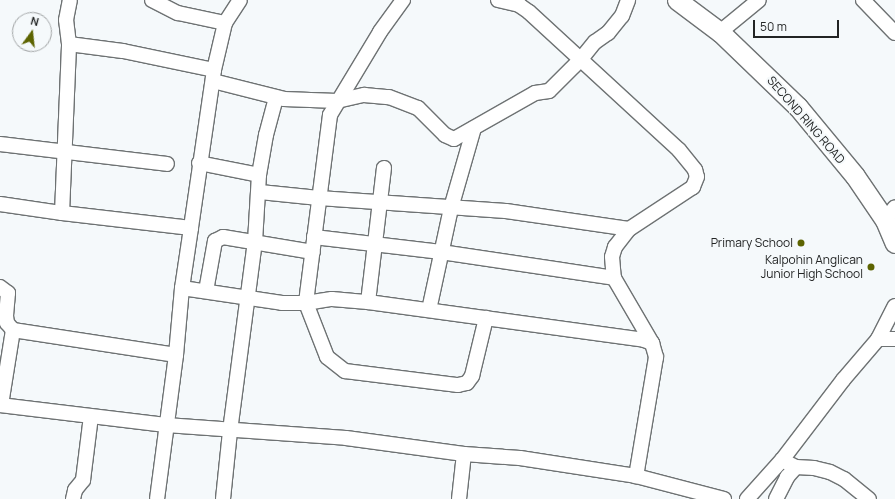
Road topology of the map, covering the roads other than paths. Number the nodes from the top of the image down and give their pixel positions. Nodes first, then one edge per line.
1 (70, 0) edge
2 (152, 0) edge
3 (240, 0) edge
4 (404, 0) edge
5 (498, 0) edge
6 (628, 0) edge
7 (677, 0) edge
8 (759, 0) edge
9 (863, 0) edge
10 (225, 23) junction
11 (720, 32) junction
12 (895, 33) edge
13 (69, 44) junction
14 (581, 59) junction
15 (213, 75) junction
16 (276, 97) junction
17 (337, 101) junction
18 (474, 128) junction
19 (0, 144) edge
20 (66, 153) junction
21 (199, 163) junction
22 (166, 164) dead end
23 (384, 168) dead end
24 (259, 176) junction
25 (260, 192) junction
26 (319, 198) junction
27 (379, 201) junction
28 (0, 204) edge
29 (451, 208) junction
30 (62, 213) junction
31 (890, 214) edge
32 (191, 228) junction
33 (629, 229) junction
34 (314, 237) junction
35 (255, 242) junction
36 (895, 243) edge
37 (375, 244) junction
38 (313, 252) junction
39 (442, 252) junction
40 (614, 278) junction
41 (0, 287) edge
42 (182, 288) junction
43 (206, 291) junction
44 (248, 298) junction
45 (368, 302) junction
46 (306, 303) junction
47 (895, 306) edge
48 (429, 310) junction
49 (486, 318) junction
50 (12, 330) junction
51 (878, 339) junction
52 (895, 339) edge
53 (652, 343) junction
54 (176, 355) junction
55 (0, 405) edge
56 (91, 416) junction
57 (166, 425) junction
58 (230, 431) junction
59 (464, 454) junction
60 (782, 460) junction
61 (796, 467) junction
62 (636, 476) junction
63 (73, 499) edge
64 (157, 499) edge
65 (223, 499) edge
66 (459, 499) edge
67 (724, 499) edge
68 (747, 499) edge
69 (776, 499) edge
70 (869, 499) edge

1 - 13 street
2 - 10 street
3 - 10 street
4 - 17 street
5 - 14 street
6 - 14 street
7 - 11 street, SECOND RING ROAD
8 - 11 street
9 - 12 street
10 - 15 street
11 - 31 street, SECOND RING ROAD
13 - 15 street
13 - 20 street
14 - 18 street
14 - 33 street
15 - 16 street
15 - 21 street
16 - 17 street
16 - 24 street
17 - 18 street
17 - 26 street
18 - 29 street
19 - 20 street
20 - 22 street
20 - 30 street
21 - 24 street
21 - 32 street
23 - 27 street
24 - 25 street
25 - 26 street
25 - 35 street
26 - 27 street
26 - 34 street
27 - 29 street
27 - 37 street
28 - 30 street
29 - 33 street
29 - 39 street
30 - 32 street
31 - 36 street, SECOND RING ROAD
32 - 42 street
33 - 40 street
34 - 37 street
34 - 38 street
35 - 38 street
35 - 43 street
35 - 44 street
37 - 39 street
37 - 45 street
38 - 46 street
39 - 40 street
39 - 48 street
40 - 53 street
41 - 50 street
42 - 43 street
42 - 54 street
43 - 44 street
44 - 46 street
44 - 58 street
45 - 46 street
45 - 48 street
46 - 49 street
47 - 51 street
48 - 49 street
49 - 53 street
50 - 54 street
50 - 55 street
51 - 52 street
51 - 60 street
53 - 62 street
54 - 57 street
55 - 56 street
56 - 57 street
56 - 63 street
57 - 58 street
57 - 64 street
58 - 59 street
58 - 65 street
59 - 62 street
59 - 66 street
60 - 61 street
60 - 68 street
61 - 69 street
61 - 70 street
62 - 67 street

